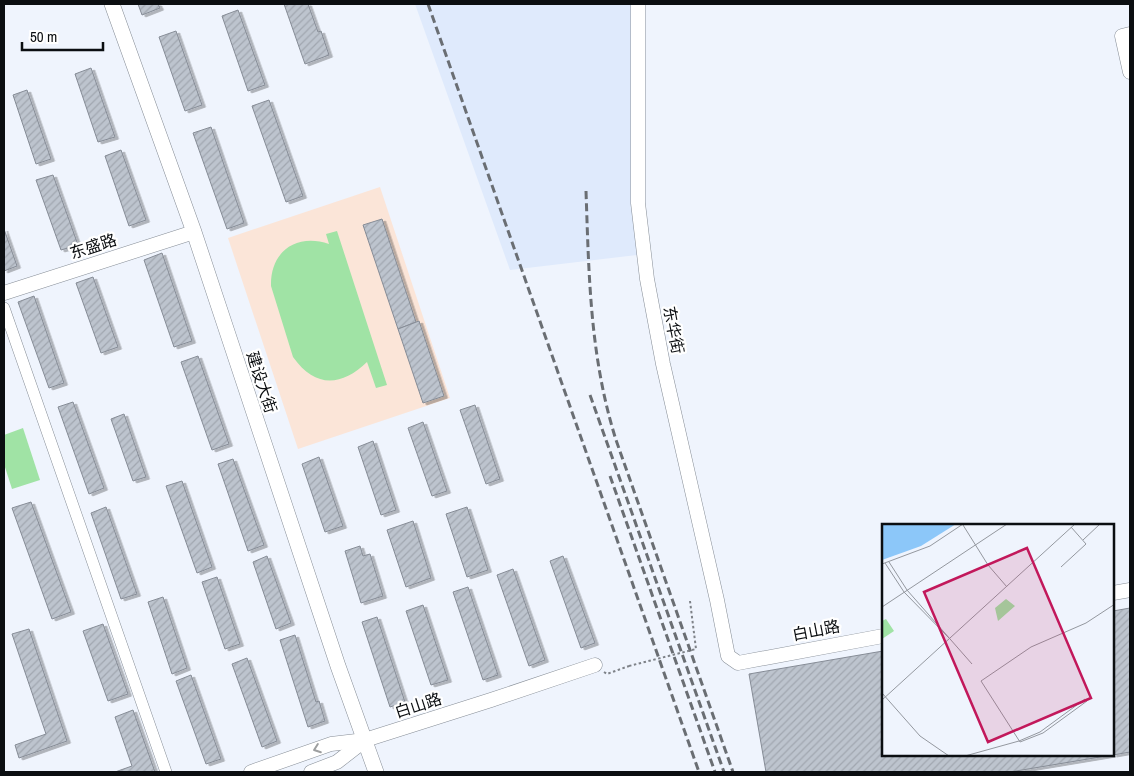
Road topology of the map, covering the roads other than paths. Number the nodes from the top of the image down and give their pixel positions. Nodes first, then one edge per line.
1 (112, 4) edge
2 (638, 4) edge
3 (1130, 34) edge
4 (1130, 72) edge
5 (194, 232) junction
6 (4, 293) edge
7 (4, 308) edge
8 (1130, 590) edge
9 (1114, 593) edge
10 (882, 636) edge
11 (728, 656) joint
12 (595, 665) road end
13 (365, 740) junction
14 (166, 772) edge
15 (251, 772) edge
16 (311, 772) edge
17 (376, 772) edge

1 - 5 main road, 建设大街
2 - 11 street, 东华街
3 - 4 street
5 - 6 street, 东盛路
5 - 13 main road, 建设大街
7 - 14 street
8 - 9 street
10 - 11 street, 白山路
12 - 13 street, 白山路
13 -> 15 street, 白山路
13 - 16 street
13 - 17 main road, 建设大街

